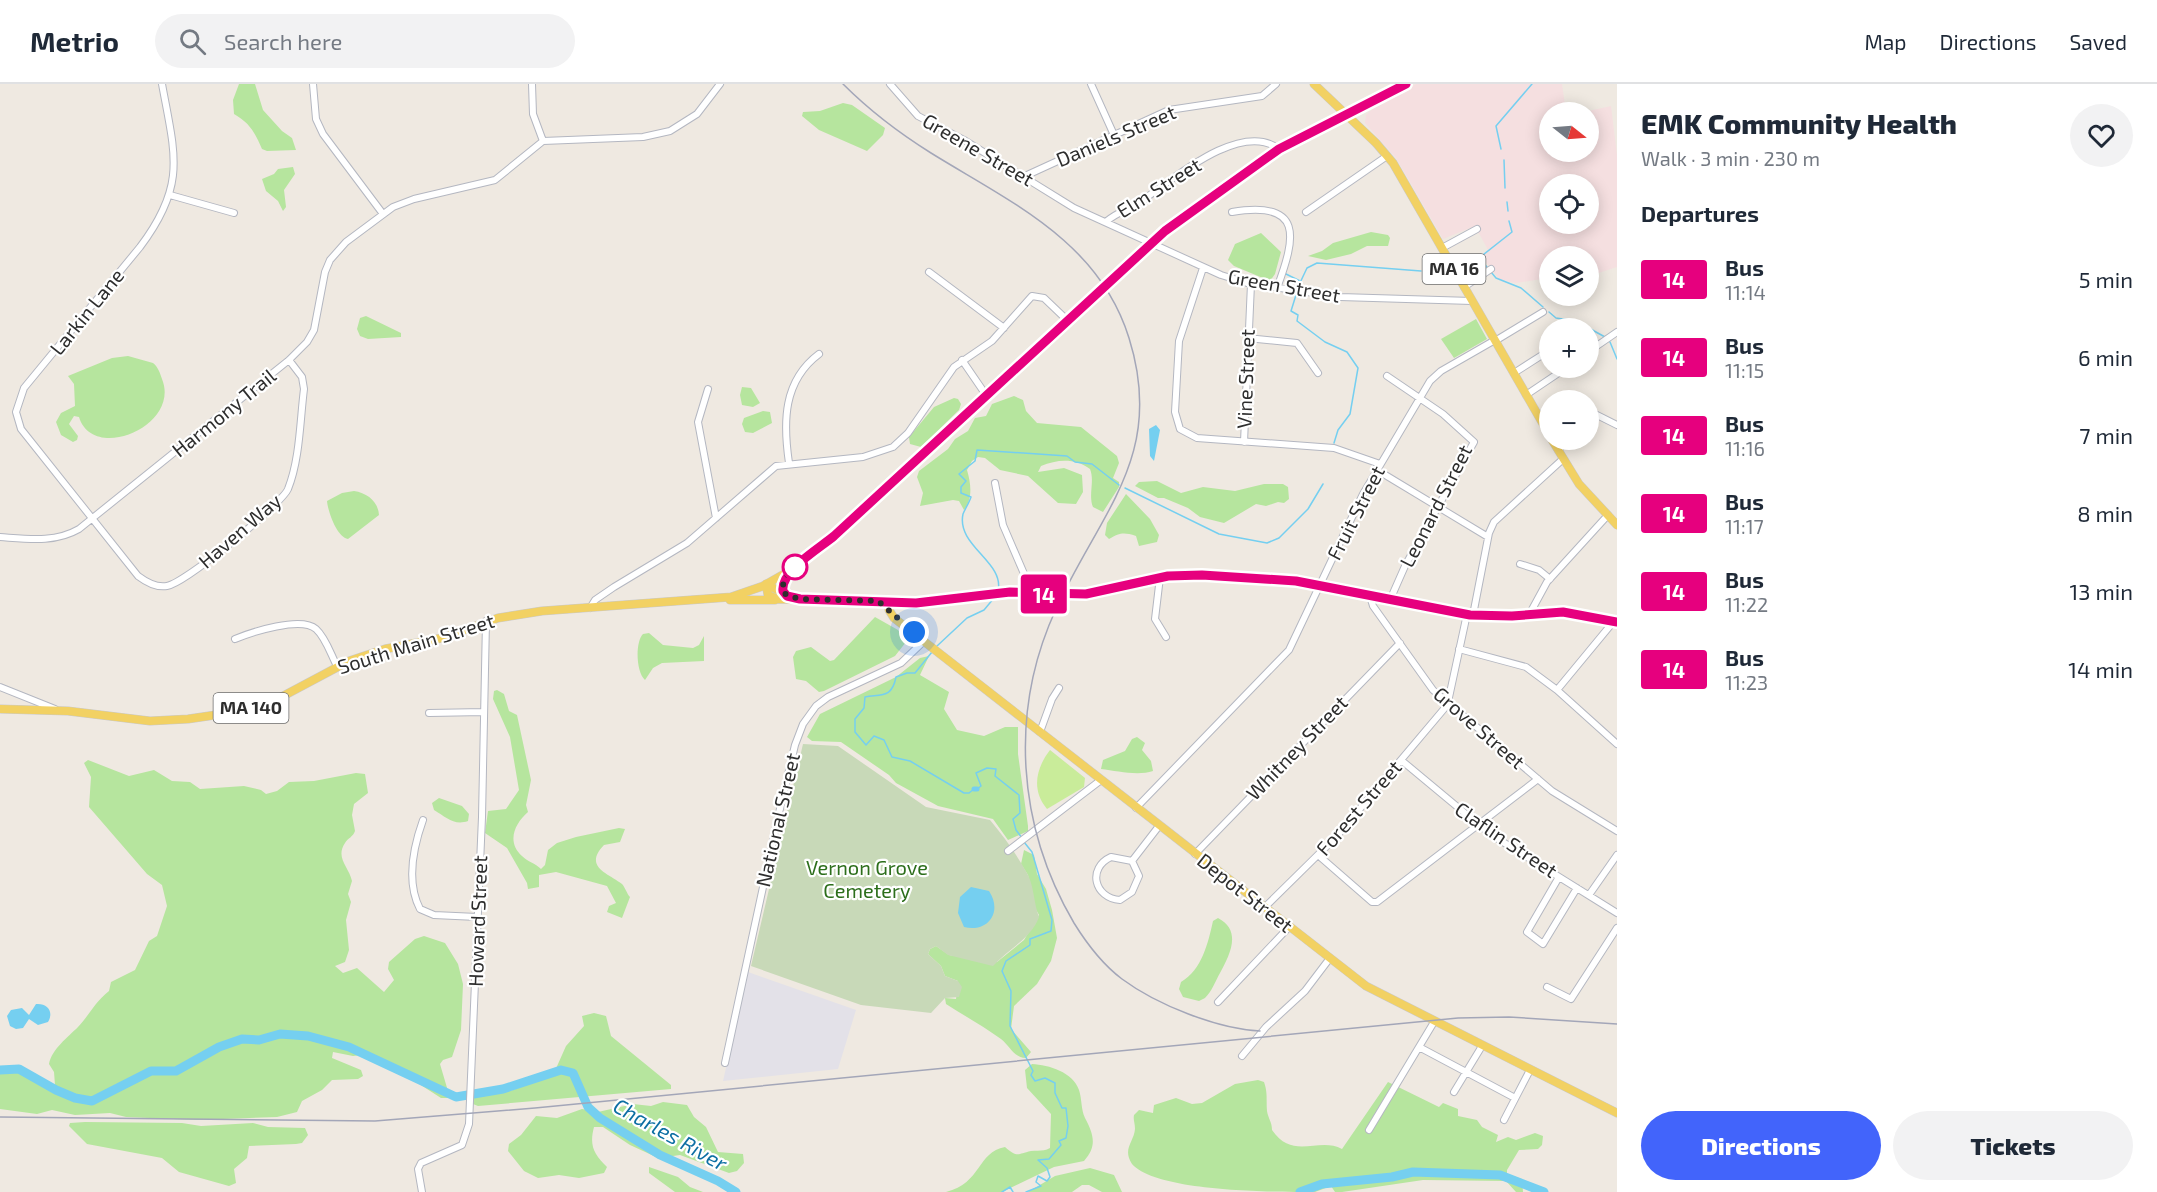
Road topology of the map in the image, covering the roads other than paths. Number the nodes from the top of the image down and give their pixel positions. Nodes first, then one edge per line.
1 (162, 84) edge
2 (313, 84) edge
3 (532, 84) edge
4 (720, 84) edge
5 (890, 84) edge
6 (1091, 84) edge
7 (1276, 84) edge
8 (1314, 84) edge
9 (1406, 84) edge
10 (1344, 114) junction
11 (1114, 135) junction
12 (543, 141) junction
13 (1279, 149) junction
14 (1388, 156) junction
15 (1024, 176) junction
16 (1044, 188) joint
17 (170, 195) junction
18 (1232, 212) dead end
19 (1306, 212) dead end
20 (234, 213) dead end
21 (383, 214) junction
22 (1107, 221) junction
23 (1477, 229) dead end
24 (1152, 242) junction
25 (1442, 248) junction
26 (1203, 267) junction
27 (1491, 268) dead end
28 (930, 272) dead end
29 (1251, 284) junction
30 (1464, 287) junction
31 (1277, 288) junction
32 (1472, 301) junction
33 (1543, 312) dead end
34 (1067, 320) junction
35 (1004, 328) junction
36 (1617, 332) edge
37 (1247, 338) junction
38 (1495, 340) junction
39 (1599, 344) edge
40 (819, 354) dead end
41 (1539, 357) edge
42 (289, 360) junction
43 (962, 360) junction
44 (1318, 372) dead end
45 (1514, 373) junction
46 (1387, 376) dead end
47 (1551, 378) edge
48 (708, 389) dead end
49 (986, 395) junction
50 (1526, 395) junction
51 (1421, 397) junction
52 (1599, 416) edge
53 (1539, 417) edge
54 (1617, 425) edge
55 (1244, 442) junction
56 (1558, 450) edge
57 (1563, 459) junction
58 (789, 463) junction
59 (1378, 467) junction
60 (994, 483) dead end
61 (1437, 507) junction
62 (1608, 516) junction
63 (716, 518) junction
64 (92, 519) junction
65 (1617, 525) edge
66 (0, 537) edge
67 (1488, 537) junction
68 (1520, 564) dead end
69 (791, 570) junction
70 (1160, 577) junction
71 (1550, 579) junction
72 (766, 584) junction
73 (1319, 586) junction
74 (1028, 593) junction
75 (1370, 596) junction
76 (782, 597) junction
77 (722, 599) junction
78 (1390, 600) junction
79 (878, 601) junction
80 (890, 602) junction
81 (899, 602) junction
82 (590, 608) junction
83 (1470, 615) junction
84 (1529, 615) junction
85 (892, 616) junction
86 (486, 621) junction
87 (1615, 622) edge
88 (903, 624) junction
89 (1166, 637) dead end
90 (235, 639) dead end
91 (924, 641) junction
92 (1400, 643) junction
93 (1459, 650) junction
94 (337, 666) junction
95 (0, 687) edge
96 (1059, 688) dead end
97 (1557, 690) junction
98 (1448, 703) junction
99 (0, 710) edge
100 (59, 711) junction
101 (484, 712) junction
102 (429, 713) dead end
103 (1040, 732) junction
104 (1617, 744) edge
105 (1401, 760) junction
106 (1538, 779) junction
107 (1101, 780) junction
108 (1136, 808) junction
109 (423, 820) dead end
110 (1477, 825) junction
111 (1159, 826) junction
112 (1617, 831) edge
113 (1008, 850) dead end
114 (1195, 854) junction
115 (1318, 855) junction
116 (1617, 855) edge
117 (1132, 861) junction
118 (1559, 877) junction
119 (1577, 888) junction
120 (1589, 895) junction
121 (1264, 908) junction
122 (1617, 913) edge
123 (477, 917) junction
124 (1289, 927) junction
125 (1617, 928) edge
126 (1330, 958) junction
127 (1547, 987) dead end
128 (1218, 1002) dead end
129 (1434, 1022) junction
130 (1482, 1046) junction
131 (1419, 1047) junction
132 (1242, 1056) dead end
133 (725, 1063) dead end
134 (1530, 1070) junction
135 (1466, 1072) junction
136 (1454, 1092) dead end
137 (1515, 1098) junction
138 (1617, 1113) edge
139 (1504, 1120) dead end
140 (1369, 1130) dead end
141 (422, 1192) edge

1 - 17 street, Larkin Lane
2 - 21 street
3 - 12 street
4 - 12 street
5 - 15 street, Greene Street
6 - 11 street
7 - 11 street, Daniels Street
8 - 10 main road, MA 16
9 - 10 main road, MA 140
10 - 13 main road, MA 140
10 - 14 main road, MA 16
11 - 15 street, Daniels Street
12 - 21 street, Harmony Trail
13 - 22 street, Elm Street
13 - 24 main road, MA 140
14 - 19 street
14 - 25 main road, MA 16
15 - 16 street, Greene Street
16 - 22 street, Green Street
17 - 20 street
17 - 64 street, Larkin Lane
18 - 31 street
21 - 42 street, Harmony Trail
22 - 24 street, Green Street
23 - 25 street
24 - 26 street, Green Street
24 - 34 main road, MA 140
25 - 30 main road, MA 16
26 - 29 street, Green Street
26 - 55 street
27 - 30 street
28 - 35 street
29 - 31 street, Green Street
29 - 37 street, Vine Street
30 - 32 main road, MA 16
31 - 32 street, Green Street
32 - 38 main road, MA 16
33 - 38 street, Fruit Street
34 - 35 street
34 - 49 main road, MA 140
35 - 43 street
36 - 39 street
37 - 44 street
37 - 55 street, Vine Street
38 - 45 main road, MA 16
38 - 51 street, Fruit Street
40 - 58 street
41 - 45 street
42 - 64 street, Harmony Trail
42 - 64 street, Haven Way
43 - 49 street
43 - 58 street
45 - 50 main road, MA 16
46 - 51 street
47 - 50 street
48 - 63 street
49 - 69 main road, MA 140
50 - 53 main road, MA 16
51 - 59 street, Fruit Street
51 - 61 street, Leonard Street
52 - 54 street
55 - 59 street, Vine Street
56 - 57 main road
57 - 62 main road
57 - 67 street
58 - 63 street
59 - 61 street, Vine Street
59 - 73 street, Fruit Street
60 - 74 street
61 - 67 street, Vine Street
61 - 78 street, Leonard Street
62 - 65 main road
62 - 71 street
63 - 82 street
64 - 66 street, Harmony Trail
67 - 83 street, Forest Street
68 - 71 street
69 - 72 main road, MA 140
69 - 76 main road
70 - 73 main road
70 - 74 main road
70 - 89 street
71 - 84 street
72 - 76 main road
72 - 77 main road, South Main Street / MA 140
73 - 75 main road
73 - 108 street, Fruit Street
74 - 81 main road
75 - 78 main road
75 - 92 street, Grove Street
76 - 77 main road
76 - 79 main road
77 - 82 main road, South Main Street / MA 140
78 - 83 main road
79 - 80 main road
79 - 85 main road, Depot Street
80 - 81 main road
80 - 85 main road
81 - 88 main road
82 - 86 main road, South Main Street / MA 140
83 - 84 main road
83 - 93 street, Forest Street
84 - 87 main road
85 - 88 main road, Depot Street
86 - 94 main road, South Main Street / MA 140
86 - 101 street, Howard Street
87 - 97 street
88 - 91 main road, Depot Street
90 - 94 street
91 - 103 main road, Depot Street
91 - 133 street, National Street
92 - 98 street, Grove Street
92 - 114 street, Whitney Street
93 - 97 street
93 - 98 street, Forest Street
94 - 100 main road, South Main Street / MA 140
95 - 100 street
96 - 103 street
97 - 104 street
98 - 105 street, Forest Street
98 - 106 street, Grove Street
99 - 100 main road, South Main Street / MA 140
101 - 102 street
101 - 123 street, Howard Street
103 - 107 main road, Depot Street
105 - 110 street, Claflin Street
105 - 115 street, Forest Street
106 - 110 street
106 - 112 street, Grove Street
107 - 108 main road, Depot Street
107 - 113 street
108 - 111 main road, Depot Street
109 - 123 street
110 - 115 street
110 - 118 street, Claflin Street
111 - 114 main road, Depot Street
111 - 117 street
114 - 121 main road, Depot Street
115 - 121 street, Forest Street
116 - 120 street
117 - 117 street
118 - 119 street, Claflin Street
118 - 119 street
119 - 120 street, Claflin Street
120 - 122 street, Claflin Street
121 - 124 main road, Depot Street
123 - 141 street, Howard Street
124 - 126 main road, Depot Street
124 - 128 street
125 - 127 street
126 - 129 main road, Depot Street
126 - 132 street
129 - 130 main road, Depot Street
129 - 131 street
130 - 134 main road, Depot Street
130 - 135 street
131 - 135 street
131 - 140 street
134 - 137 street
134 - 138 main road, Depot Street
135 - 136 street
135 - 137 street
137 - 139 street

